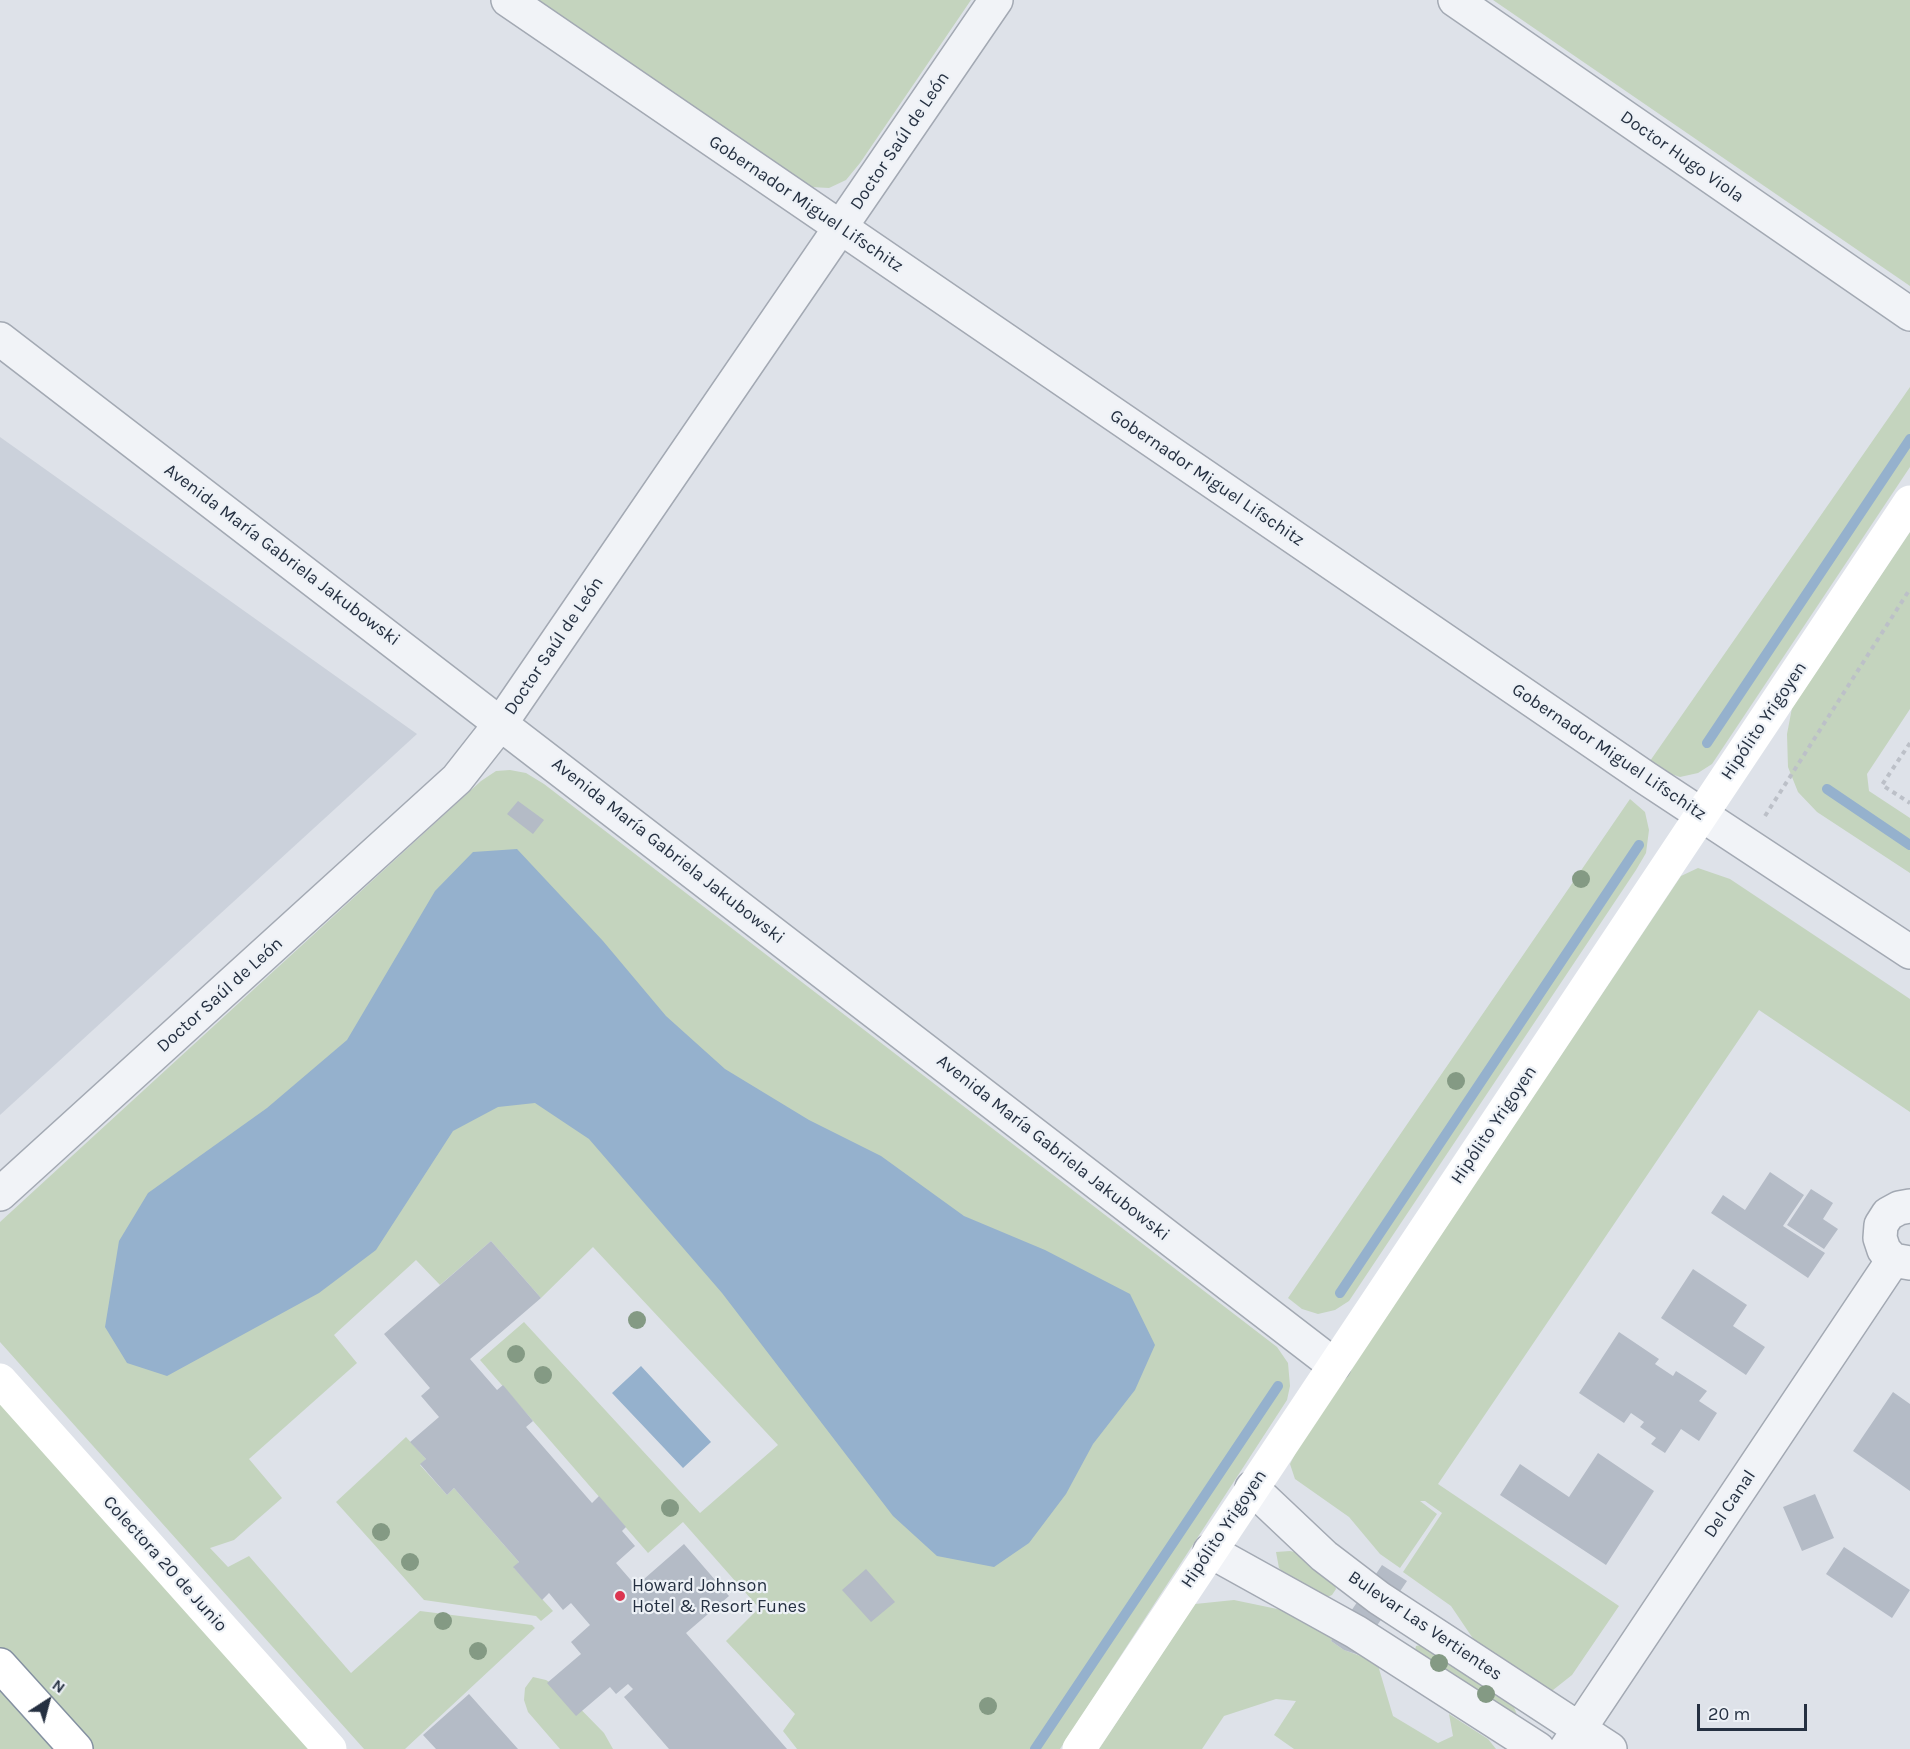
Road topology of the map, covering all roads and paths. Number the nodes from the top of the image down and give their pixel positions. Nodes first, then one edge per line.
1 (508, 0) edge
2 (996, 0) edge
3 (1455, 0) edge
4 (840, 228) junction
5 (1910, 314) edge
6 (0, 339) edge
7 (1910, 502) edge
8 (1910, 589) edge
9 (501, 723) junction
10 (1910, 743) edge
11 (1910, 803) edge
12 (1701, 814) junction
13 (1747, 844) junction
14 (1910, 952) edge
15 (0, 1194) edge
16 (1910, 1206) edge
17 (1902, 1261) edge
18 (1334, 1365) junction
19 (0, 1380) edge
20 (1252, 1488) junction
21 (1210, 1551) junction
22 (0, 1665) edge
23 (1573, 1739) edge
24 (76, 1749) edge
25 (330, 1749) edge
26 (1078, 1749) edge
27 (1538, 1749) edge
28 (1610, 1749) edge

1 - 4 street, Gobernador Miguel Lifschitz
2 - 4 street, Doctor Saúl de León
3 - 5 street, Doctor Hugo Viola
4 - 9 street, Doctor Saúl de León
4 - 12 street, Gobernador Miguel Lifschitz
6 - 9 street, Avenida María Gabriela Jakubowski
7 - 12 main road, Hipólito Yrigoyen
8 - 13 path
9 - 15 street, Doctor Saúl de León
9 - 18 street, Avenida María Gabriela Jakubowski
10 - 11 path
12 - 13 street, Gobernador Miguel Lifschitz
12 - 18 main road, Hipólito Yrigoyen
13 - 14 street, Gobernador Miguel Lifschitz
16 - 17 street, Del Canal
17 - 23 street, Del Canal
18 - 20 main road, Hipólito Yrigoyen
19 - 25 main road, Colectora 20 de Junio
20 - 21 main road, Hipólito Yrigoyen
20 - 23 street, Bulevar Las Vertientes
21 - 26 main road, Hipólito Yrigoyen
21 - 27 street
22 - 24 main road
23 - 28 street, Bulevar Las Vertientes

